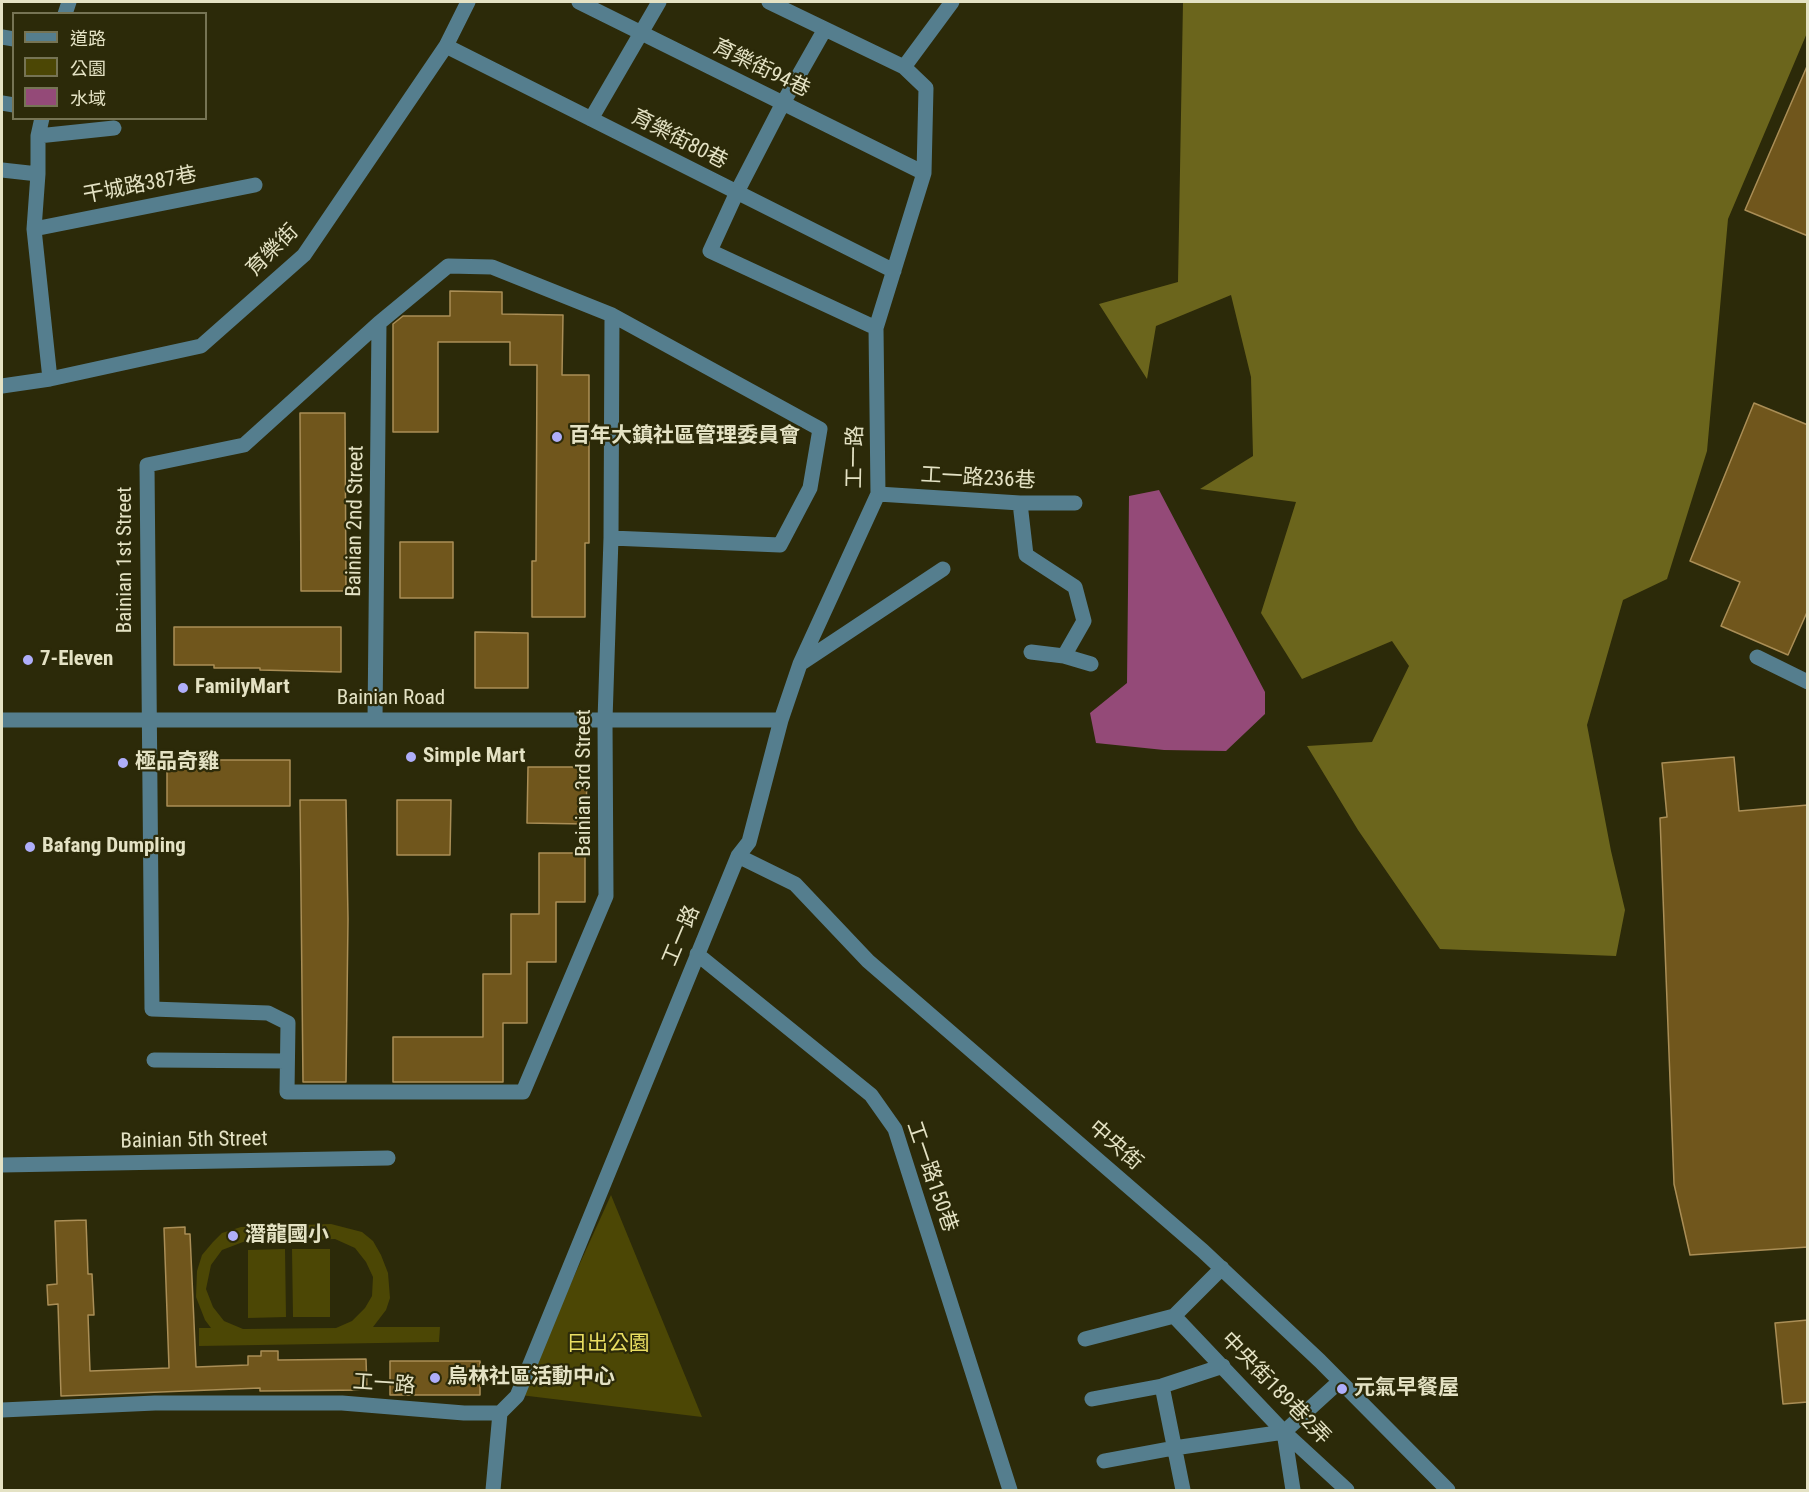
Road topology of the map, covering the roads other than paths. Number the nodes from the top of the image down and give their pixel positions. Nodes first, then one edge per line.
1 (468, 2) edge
2 (579, 2) edge
3 (659, 2) edge
4 (769, 2) edge
5 (952, 2) edge
6 (825, 28) junction
7 (642, 33) junction
8 (446, 46) junction
9 (904, 67) junction
10 (783, 103) junction
11 (591, 119) junction
12 (42, 120) edge
13 (114, 128) dead end
14 (38, 136) junction
15 (2, 170) edge
16 (924, 173) junction
17 (38, 174) junction
18 (255, 185) dead end
19 (737, 192) junction
20 (34, 229) junction
21 (894, 271) junction
22 (612, 315) junction
23 (379, 323) junction
24 (876, 328) junction
25 (50, 379) junction
26 (2, 386) edge
27 (878, 494) junction
28 (1020, 504) junction
29 (1076, 504) dead end
30 (611, 538) junction
31 (943, 569) dead end
32 (1031, 652) dead end
33 (1064, 656) junction
34 (1756, 657) dead end
35 (800, 664) junction
36 (1091, 664) dead end
37 (1808, 682) edge
38 (2, 720) edge
39 (148, 720) junction
40 (375, 720) junction
41 (605, 720) junction
42 (781, 720) junction
43 (738, 856) junction
44 (697, 954) junction
45 (154, 1060) dead end
46 (287, 1061) junction
47 (388, 1158) dead end
48 (2, 1165) edge
49 (1222, 1268) junction
50 (1174, 1316) junction
51 (1085, 1339) dead end
52 (1223, 1366) junction
53 (1340, 1381) junction
54 (1162, 1386) junction
55 (1092, 1399) dead end
56 (2, 1410) edge
57 (500, 1413) junction
58 (1284, 1432) junction
59 (1174, 1448) junction
60 (1104, 1461) dead end
61 (493, 1491) edge
62 (1010, 1491) edge
63 (1183, 1491) edge
64 (1293, 1491) edge
65 (1347, 1491) edge
66 (1448, 1491) edge

1 - 8 street, 育樂街
2 - 7 street, 育樂街94巷
3 - 7 street
4 - 6 street, 工一路
5 - 9 street
6 - 9 street, 工一路
6 - 10 street
7 - 10 street, 育樂街94巷
7 - 11 street
8 - 11 street, 育樂街80巷
8 - 25 street, 育樂街
9 - 16 street, 工一路
10 - 16 street, 育樂街94巷
10 - 19 street
11 - 19 street, 育樂街80巷
12 - 14 street
13 - 14 street
14 - 17 street
15 - 17 street
16 - 21 street, 工一路
17 - 20 street
18 - 20 street, 干城路387巷
19 - 21 street, 育樂街80巷
19 - 24 street
20 - 25 street
21 - 24 street, 工一路
22 - 23 street
22 - 30 street, Bainian 3rd Street
22 - 30 street
23 - 39 street, Bainian 1st Street
23 - 40 street, Bainian 2nd Street
24 - 27 street, 工一路
25 - 26 street, 育樂街
27 - 28 street, 工一路236巷
27 - 35 street, 工一路
28 - 29 street, 工一路236巷
28 - 33 street
30 - 41 street, Bainian 3rd Street
31 - 35 street
32 - 33 street
33 - 36 street
34 - 37 street
35 - 42 street, 工一路
38 - 39 street, Bainian Road
39 - 40 street, Bainian Road
39 - 46 street, Bainian 1st Street
40 - 41 street, Bainian Road
41 - 42 street, Bainian Road
41 - 46 street, Bainian 3rd Street
42 - 43 street, 工一路
43 - 44 street, 工一路
43 - 49 street, 中央街
44 - 57 street, 工一路
44 - 62 street, 工一路150巷
45 - 46 street
47 - 48 street, Bainian 5th Street
49 - 50 street
49 - 53 street, 中央街
50 - 51 street
50 - 52 street, 中央街189巷2弄
52 - 54 street
52 - 58 street, 中央街189巷2弄
53 - 58 street
53 - 66 street, 中央街
54 - 55 street
54 - 59 street
56 - 57 street, 工一路
57 - 61 street
58 - 59 street
58 - 64 street
58 - 65 street, 中央街189巷2弄
59 - 60 street
59 - 63 street

